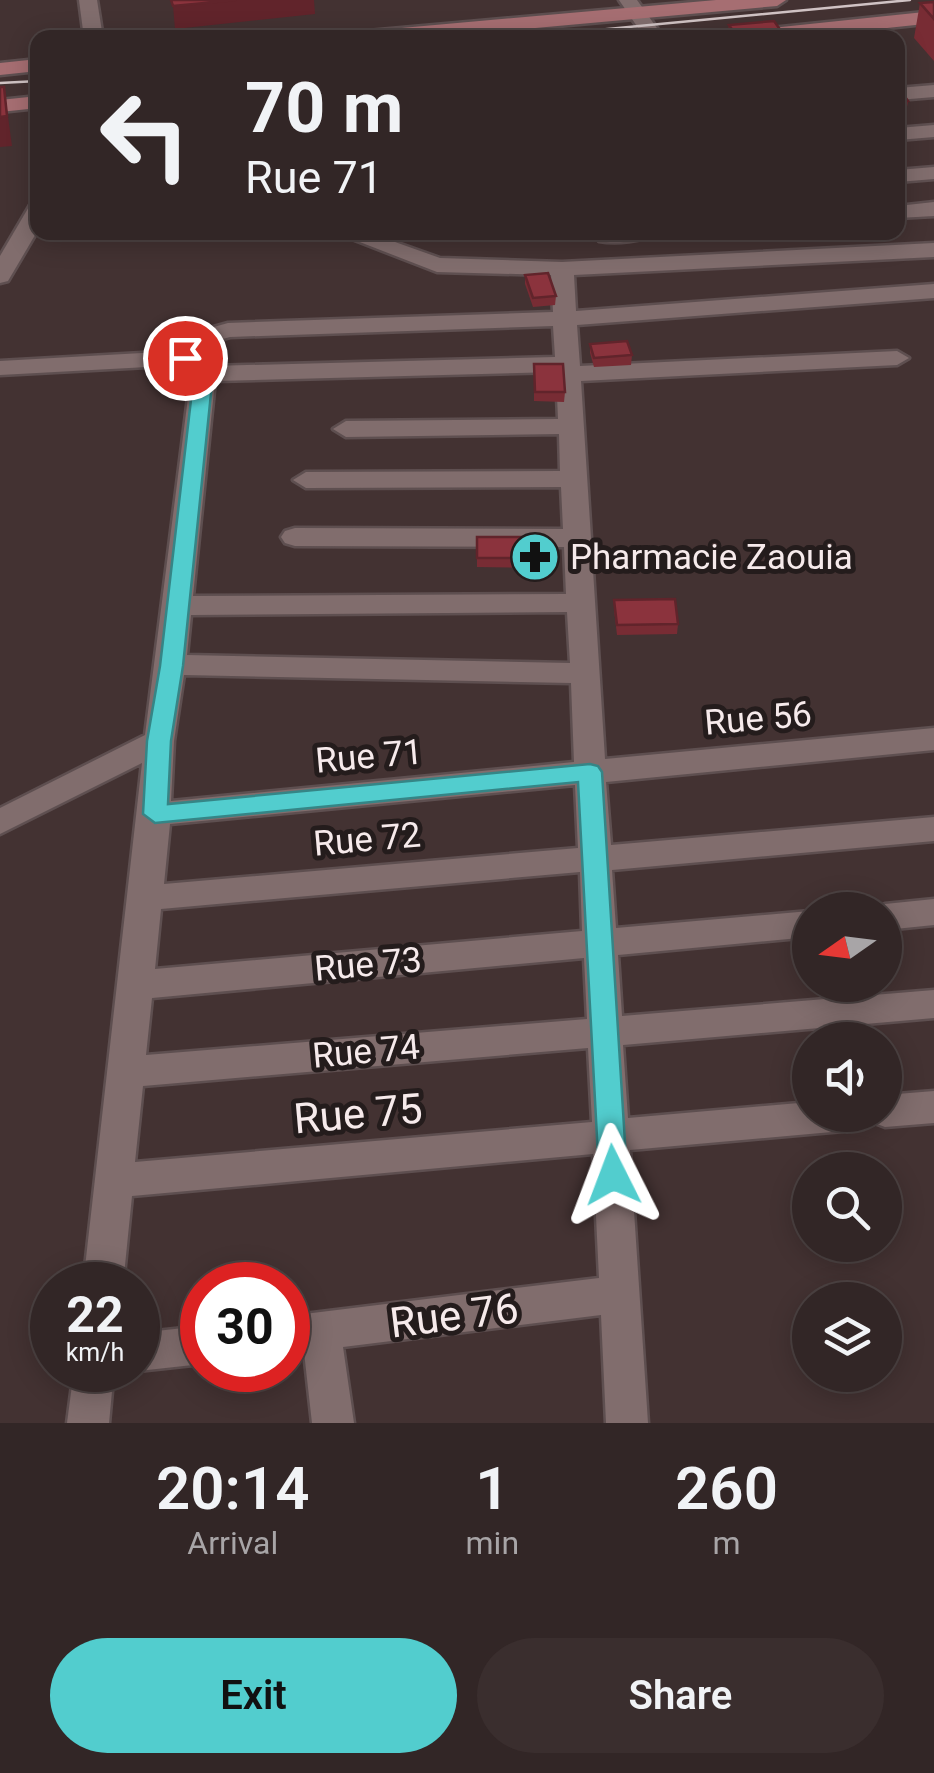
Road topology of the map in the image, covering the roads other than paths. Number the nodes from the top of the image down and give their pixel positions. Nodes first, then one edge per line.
1 (88, 0) edge
2 (619, 0) edge
3 (777, 0) edge
4 (632, 7) edge
5 (592, 17) junction
6 (934, 17) edge
7 (93, 30) edge
8 (447, 30) edge
9 (648, 30) edge
10 (828, 30) edge
11 (30, 66) edge
12 (0, 68) edge
13 (934, 92) edge
14 (905, 94) edge
15 (30, 103) edge
16 (0, 106) edge
17 (934, 131) edge
18 (905, 133) edge
19 (934, 173) edge
20 (905, 175) edge
21 (934, 209) edge
22 (905, 211) edge
23 (30, 224) edge
24 (367, 240) edge
25 (901, 242) edge
26 (934, 250) edge
27 (562, 269) junction
28 (0, 276) edge
29 (932, 295) edge
30 (565, 319) junction
31 (896, 358) dead end
32 (194, 366) junction
33 (0, 368) edge
34 (568, 369) junction
35 (571, 426) junction
36 (346, 429) dead end
37 (574, 479) junction
38 (306, 480) dead end
39 (295, 537) dead end
40 (577, 538) junction
41 (581, 603) junction
42 (178, 606) junction
43 (172, 666) junction
44 (585, 673) junction
45 (934, 739) edge
46 (159, 741) junction
47 (590, 772) junction
48 (155, 814) junction
49 (0, 822) edge
50 (934, 830) edge
51 (595, 859) junction
52 (146, 898) junction
53 (934, 912) edge
54 (902, 915) edge
55 (792, 926) edge
56 (600, 943) junction
57 (136, 985) junction
58 (934, 1004) edge
59 (604, 1032) junction
60 (127, 1072) junction
61 (934, 1107) edge
62 (902, 1110) edge
63 (792, 1120) edge
64 (610, 1136) junction
65 (115, 1180) junction
66 (106, 1262) edge
67 (620, 1294) junction
68 (310, 1332) edge
69 (310, 1352) edge
70 (92, 1392) edge
71 (88, 1423) edge
72 (332, 1423) edge
73 (627, 1423) edge

1 - 7 street
2 - 5 main road
3 - 4 main road
4 - 5 main road
4 - 9 street
5 - 8 main road
6 - 10 main road
11 - 12 main road
13 - 14 street
15 - 16 main road
17 - 18 street
19 - 20 street
21 - 22 street
23 - 28 street
24 - 27 street
25 - 26 street
25 - 27 street
25 - 29 street
27 - 30 street
29 - 30 street
30 - 32 street
30 - 34 street
31 - 34 street
32 - 33 street
32 - 34 street
32 - 42 street
34 - 35 street
35 - 36 street
35 - 37 street
37 - 38 street
37 - 40 street
39 - 40 street
40 - 41 street
41 - 42 street
41 - 44 street
42 - 43 street
43 - 44 street
43 - 46 street
44 - 47 street
45 - 47 street, Rue 56
46 - 48 street
46 - 49 street
47 - 48 street, Rue 71
47 - 51 street
48 - 52 street
50 - 51 street, Rue 72
51 - 52 street, Rue 72
51 - 56 street
52 - 57 street
53 - 54 street
55 - 56 street, Rue 73
56 - 57 street, Rue 73
56 - 59 street
57 - 60 street
58 - 59 street, Rue 74
59 - 60 street, Rue 74
59 - 64 street
60 - 65 street
61 - 62 street
63 - 64 street, Rue 75
64 - 65 street, Rue 75
64 - 67 street
65 - 66 street
67 - 68 street, Rue 76
67 - 73 street
69 - 72 street
70 - 71 street

